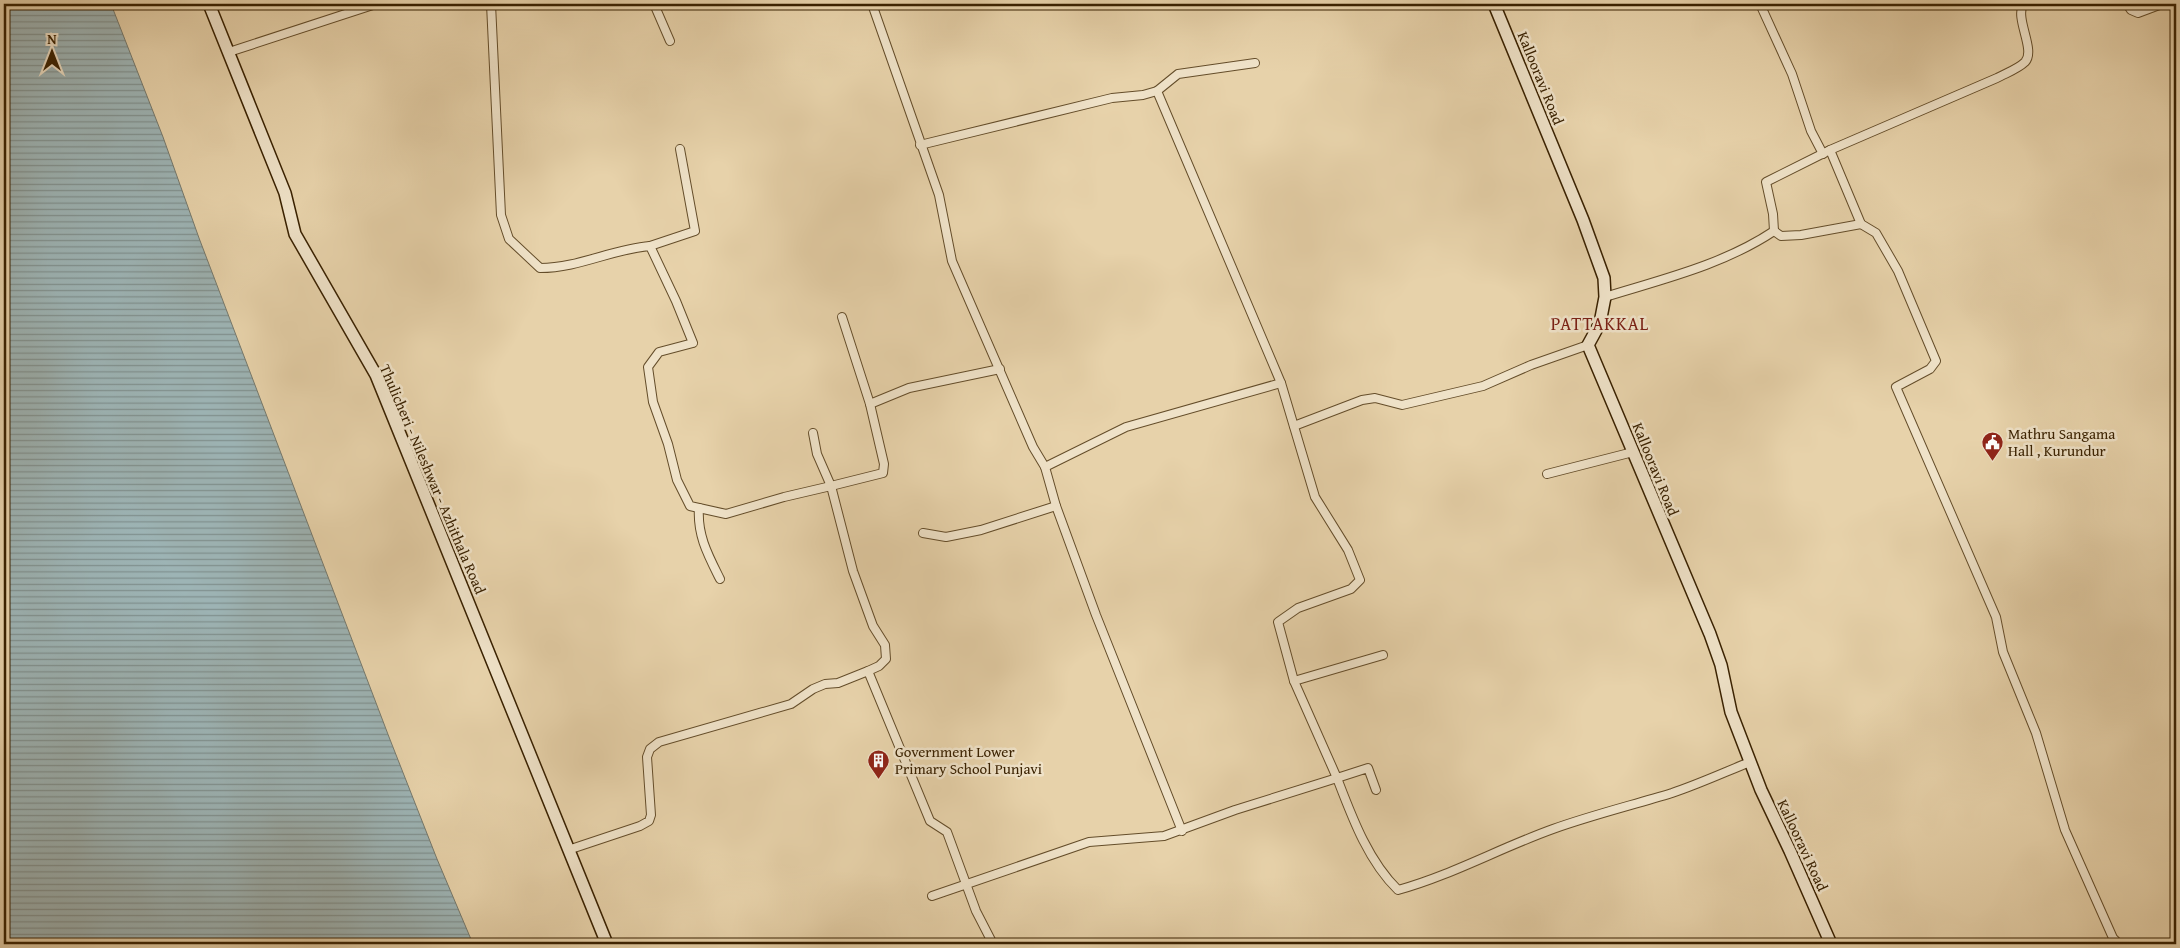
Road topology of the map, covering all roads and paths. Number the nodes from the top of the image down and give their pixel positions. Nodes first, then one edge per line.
1 (209, 4) edge
2 (376, 4) edge
3 (491, 4) edge
4 (654, 4) edge
5 (872, 4) edge
6 (1494, 4) edge
7 (1760, 4) edge
8 (2023, 4) edge
9 (2127, 4) edge
10 (2162, 4) edge
11 (670, 41) dead end
12 (229, 52) junction
13 (1255, 63) dead end
14 (1157, 91) junction
15 (920, 145) junction
16 (680, 149) dead end
17 (1830, 150) junction
18 (1822, 154) junction
19 (1861, 224) junction
20 (1774, 231) junction
21 (650, 246) junction
22 (1605, 297) junction
23 (842, 318) dead end
24 (1588, 345) junction
25 (1000, 369) junction
26 (1281, 383) junction
27 (870, 404) junction
28 (1294, 426) junction
29 (813, 432) dead end
30 (1633, 452) junction
31 (1045, 467) junction
32 (1547, 474) dead end
33 (831, 486) junction
34 (1056, 506) junction
35 (699, 508) junction
36 (923, 533) dead end
37 (720, 579) dead end
38 (1383, 656) dead end
39 (868, 671) junction
40 (1294, 681) junction
41 (1750, 762) junction
42 (1337, 778) junction
43 (1376, 790) dead end
44 (1182, 831) junction
45 (568, 850) junction
46 (968, 885) junction
47 (932, 896) dead end
48 (608, 944) edge
49 (993, 944) edge
50 (1831, 944) edge
51 (2119, 944) edge

1 - 12 main road, Thulicheri - Nileshwar - Azhithala Road
2 - 12 street
3 - 21 street
4 - 11 street
5 - 15 street
6 - 22 main road, Kallooravi Road
7 - 18 street
8 - 17 street
9 - 10 street
12 - 45 main road, Thulicheri - Nileshwar - Azhithala Road
13 - 14 street
14 - 15 street
14 - 26 street
15 - 25 street
16 - 21 street
17 - 18 street
17 - 19 street
18 - 20 street
19 - 20 street
19 - 51 street
20 - 22 street
21 - 35 street
22 - 24 main road, Kallooravi Road
23 - 27 street
24 - 28 street
24 - 30 main road, Kallooravi Road
25 - 27 street
25 - 31 street
26 - 28 street
26 - 31 street
27 - 33 street
28 - 40 street
29 - 33 street
30 - 32 street
30 - 41 main road, Kallooravi Road
31 - 34 street
33 - 35 street
33 - 39 street
34 - 36 street
34 - 44 street
35 - 37 street
38 - 40 street
39 - 45 street
39 - 46 street
40 - 42 street
41 - 42 street
41 - 50 main road, Kallooravi Road
42 - 43 street
42 - 44 street
44 - 46 street
45 - 48 main road, Thulicheri - Nileshwar - Azhithala Road
46 - 47 street
46 - 49 street

